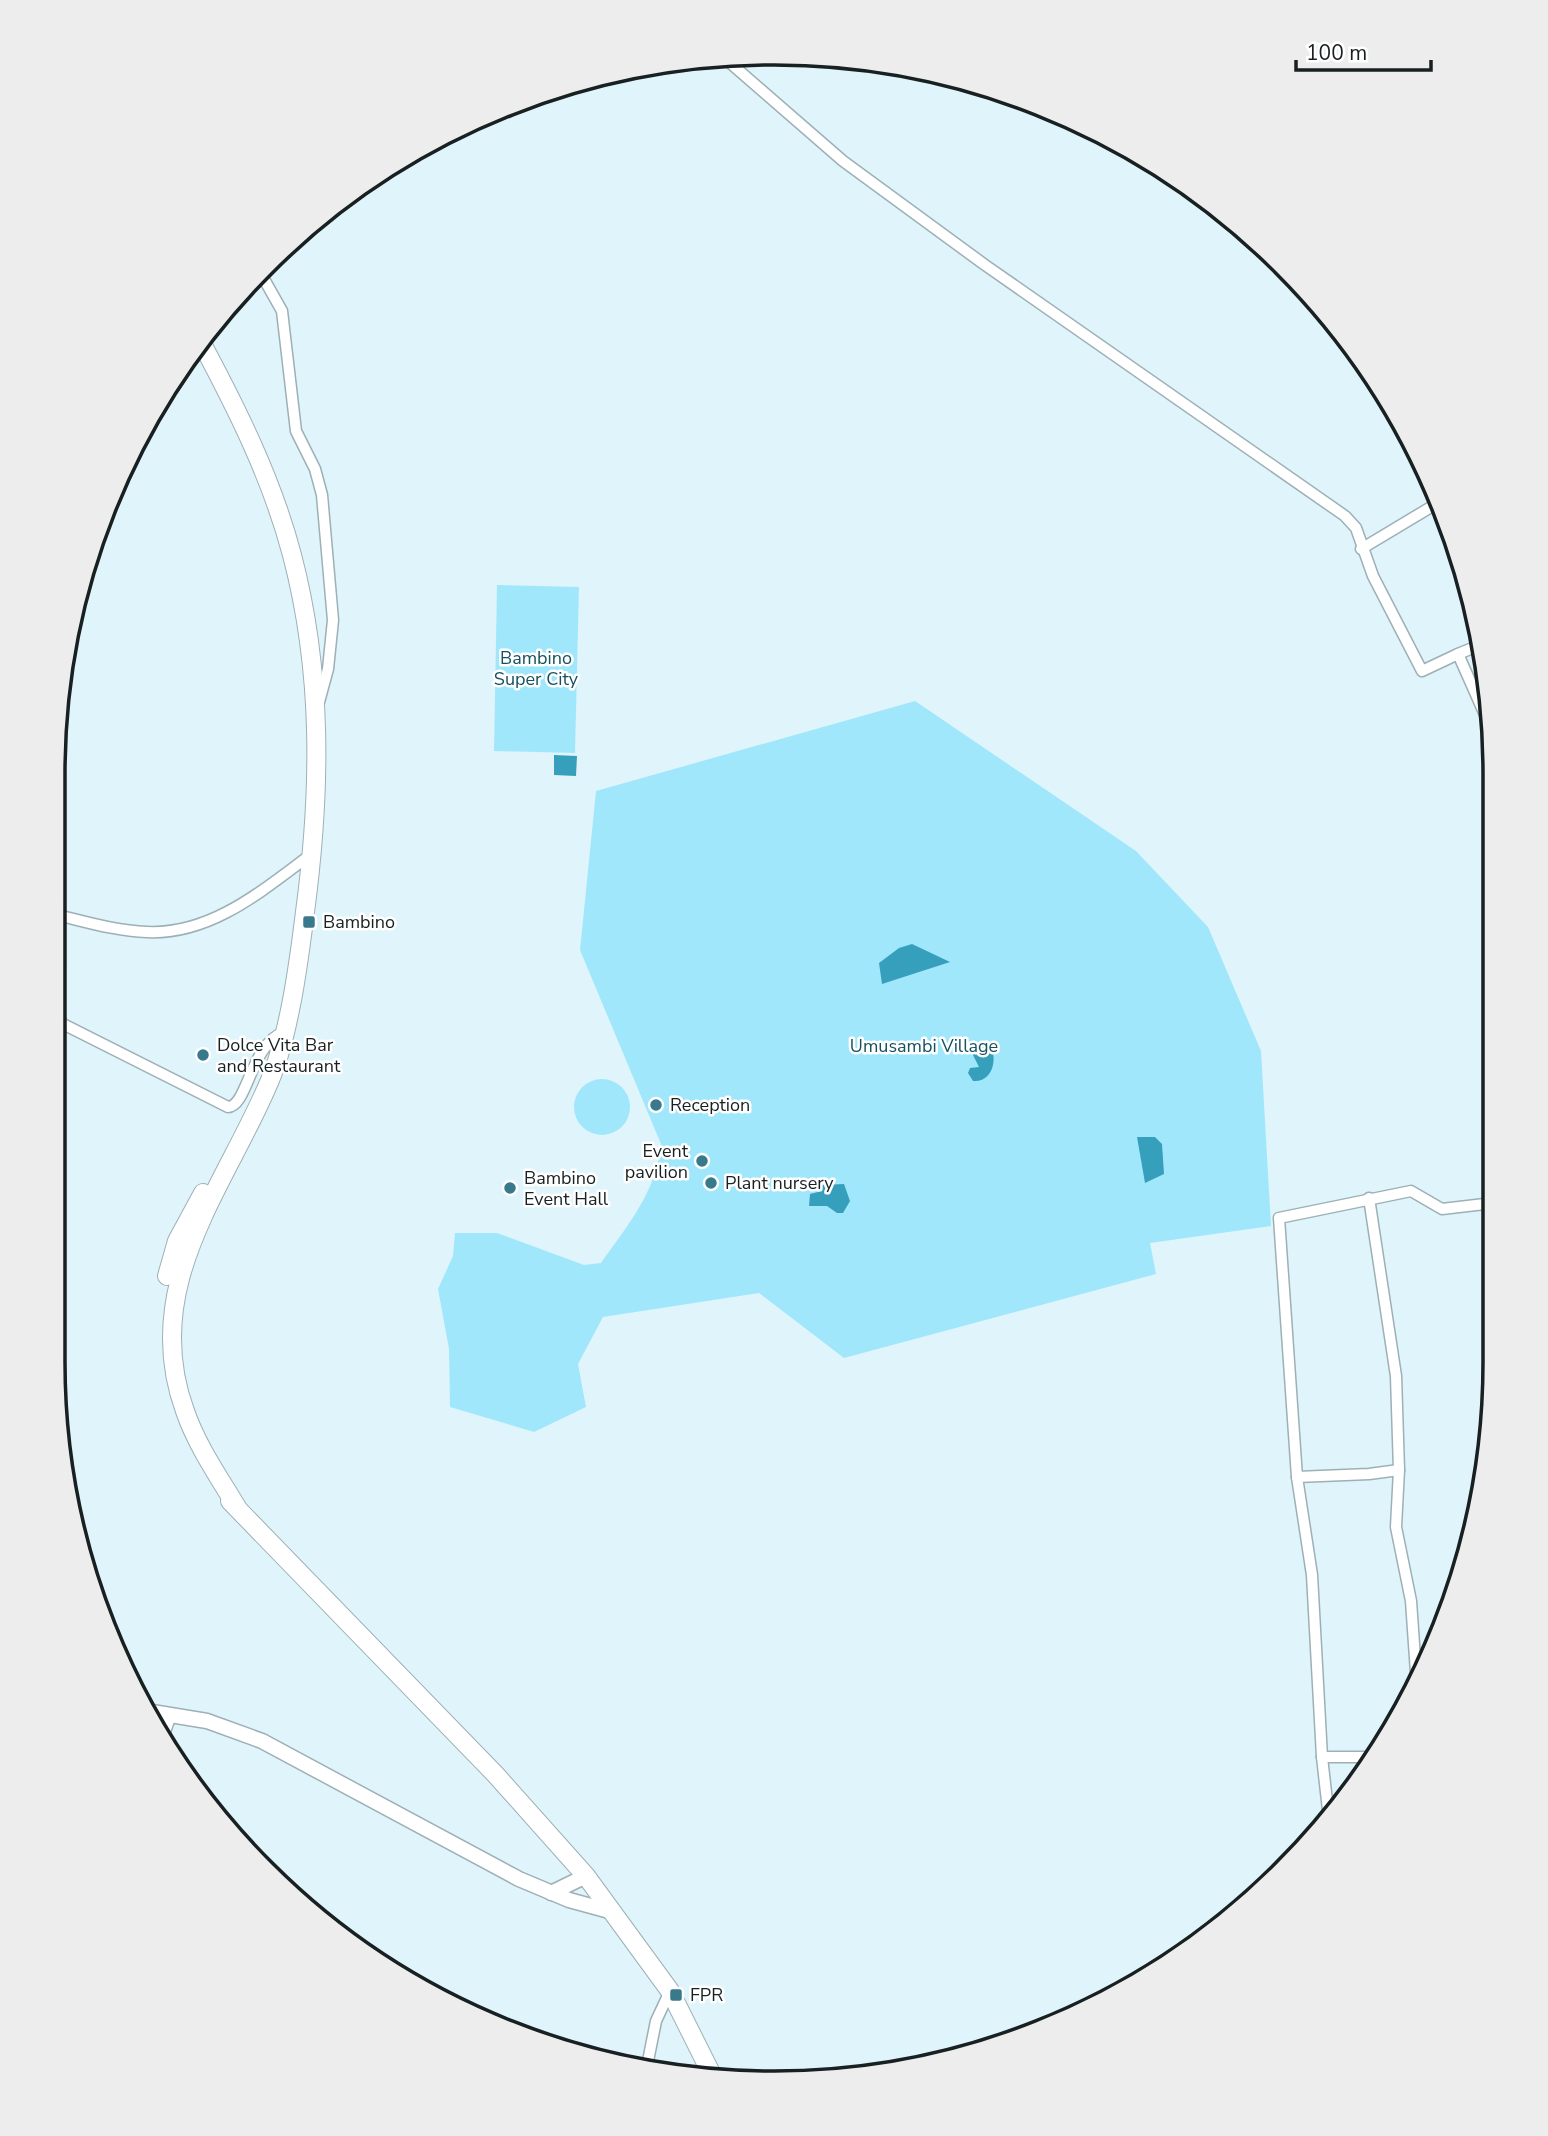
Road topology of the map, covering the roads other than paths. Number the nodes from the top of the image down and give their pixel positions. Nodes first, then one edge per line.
1 (734, 66) edge
2 (265, 280) edge
3 (205, 350) edge
4 (1431, 507) edge
5 (1361, 549) junction
6 (1472, 648) edge
7 (1458, 654) junction
8 (1479, 702) edge
9 (317, 712) junction
10 (313, 853) junction
11 (65, 917) edge
12 (65, 1026) edge
13 (284, 1032) junction
14 (1369, 1198) junction
15 (1483, 1204) edge
16 (1399, 1470) junction
17 (1297, 1477) junction
18 (1415, 1664) edge
19 (158, 1713) edge
20 (171, 1715) junction
21 (166, 1728) edge
22 (1363, 1757) edge
23 (1322, 1758) junction
24 (1327, 1805) edge
25 (586, 1876) junction
26 (551, 1893) junction
27 (613, 1912) junction
28 (670, 1991) junction
29 (648, 2060) edge
30 (708, 2068) edge

1 - 5 street
2 - 9 street
3 - 9 highway
4 - 5 street
5 - 7 street
6 - 7 street
7 - 8 street
9 - 10 highway
10 - 11 street
10 - 13 highway
12 - 13 street
13 - 25 highway
14 - 15 street
14 - 16 street
14 - 17 street
16 - 17 street
16 - 18 street
17 - 23 street
19 - 20 street
20 - 21 street
20 - 26 street
22 - 23 street
23 - 24 street
25 - 26 street
25 - 27 highway
26 - 27 street
27 - 28 highway
28 - 29 street
28 - 30 highway

